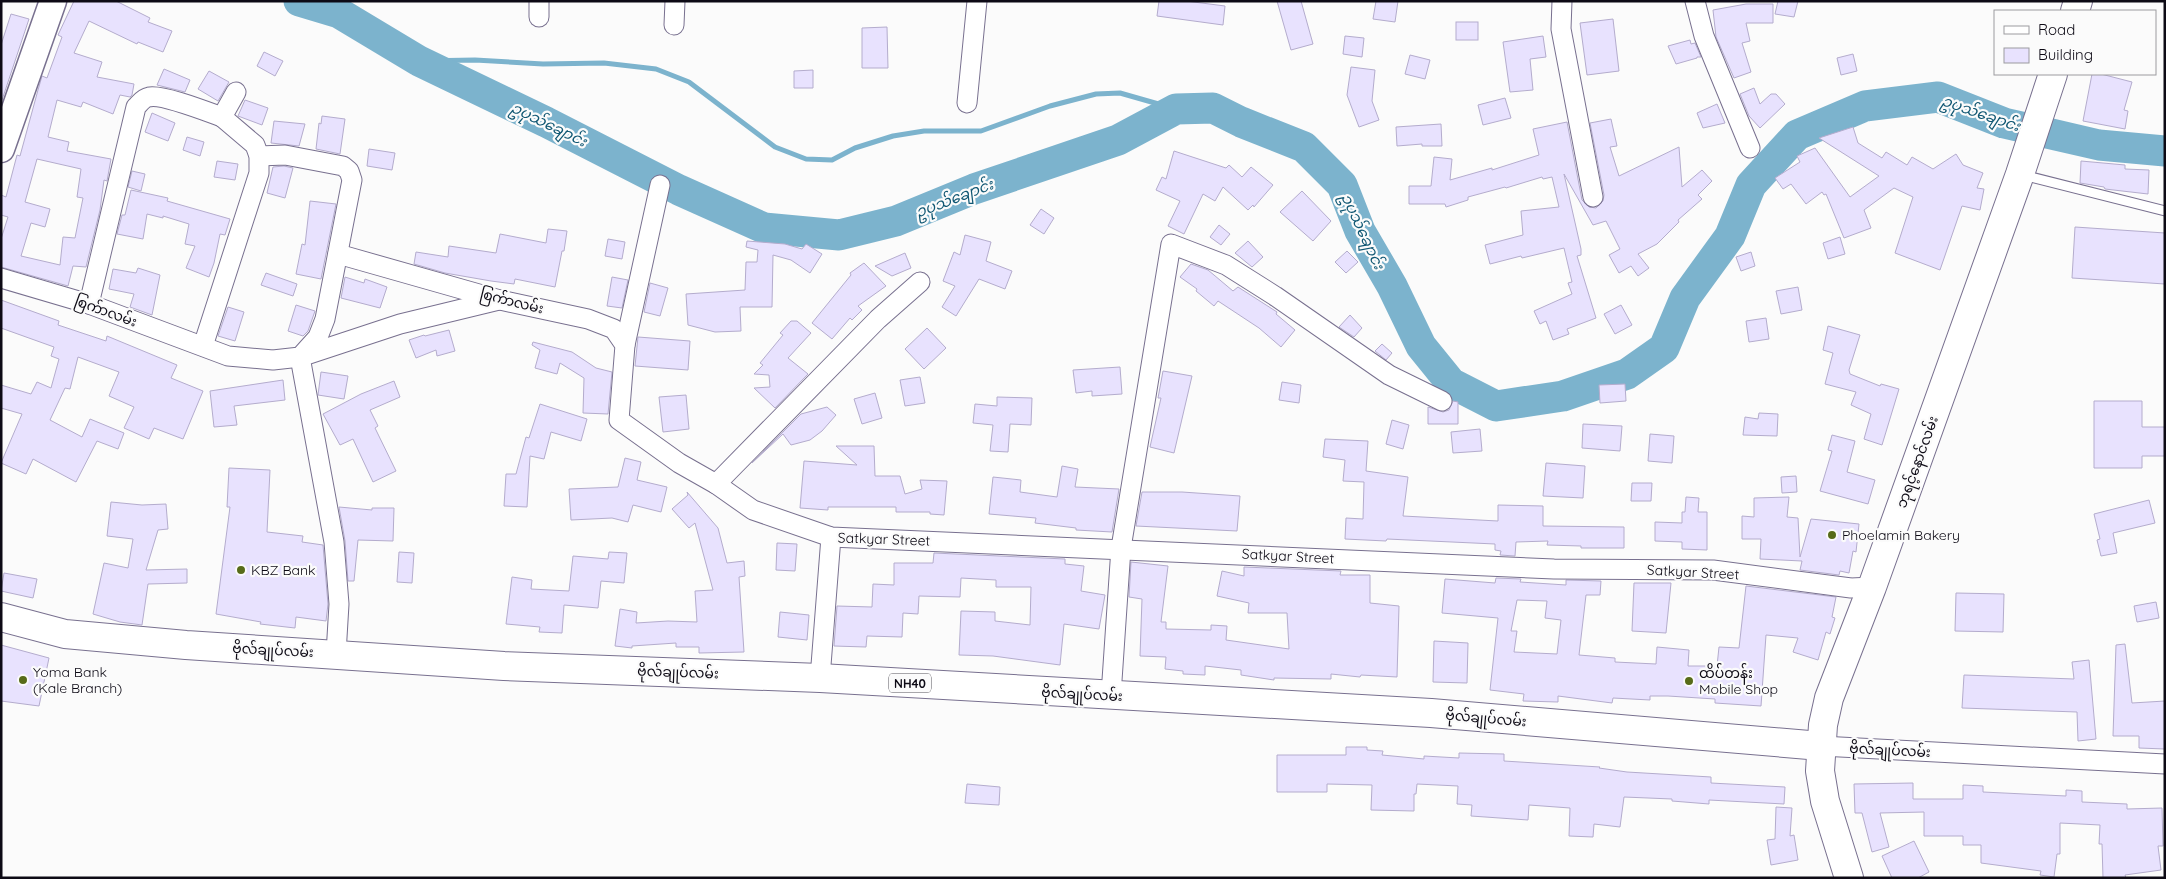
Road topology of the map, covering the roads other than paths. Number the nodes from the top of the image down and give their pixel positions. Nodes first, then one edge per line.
1 (53, 1) edge
2 (675, 1) edge
3 (977, 1) edge
4 (1562, 1) edge
5 (1695, 1) edge
6 (674, 25) dead end
7 (2050, 80) edge
8 (236, 92) dead end
9 (9, 101) edge
10 (967, 103) dead end
11 (222, 117) junction
12 (1750, 148) dead end
13 (1, 149) edge
14 (259, 156) junction
15 (2022, 169) junction
16 (660, 186) dead end
17 (1593, 197) dead end
18 (2165, 211) edge
19 (338, 254) junction
20 (1, 278) edge
21 (920, 282) dead end
22 (500, 300) junction
23 (89, 304) junction
24 (626, 345) junction
25 (203, 346) junction
26 (300, 357) junction
27 (1442, 401) dead end
28 (716, 484) junction
29 (831, 537) junction
30 (1121, 548) junction
31 (1872, 587) junction
32 (1, 616) edge
33 (336, 654) junction
34 (820, 678) junction
35 (1111, 696) junction
36 (1820, 746) junction
37 (2165, 764) edge
38 (1849, 878) edge

1 - 9 street
2 - 6 street
3 - 10 street
4 - 17 street
5 - 12 street
7 - 15 highway, ဘုရင့်နောင်လမ်း
8 - 11 street
9 - 13 street
11 - 14 street
11 - 23 street
14 - 19 street
14 - 25 street
15 - 18 lane
15 - 31 highway, ဘုရင့်နောင်လမ်း
16 - 24 street
19 - 22 street, စြက်ာလမ်း
19 - 26 street
20 - 23 street, စြက်ာလမ်း
21 - 28 street
22 - 24 street, စြက်ာလမ်း
22 - 26 street, စြက်ာလမ်း
23 - 25 street, စြက်ာလမ်း
24 - 28 street
25 - 26 street, စြက်ာလမ်း
26 - 33 street
27 - 30 street
28 - 29 street, Satkyar Street
29 - 30 street, Satkyar Street
29 - 34 street
30 - 31 street, Satkyar Street
30 - 35 street
31 - 36 highway, ဘုရင့်နောင်လမ်း
32 - 33 highway, ဗိုလ်ချုပ်လမ်း / NH40
33 - 34 highway, ဗိုလ်ချုပ်လမ်း / NH40
34 - 35 highway, ဗိုလ်ချုပ်လမ်း / NH40
35 - 36 highway, ဗိုလ်ချုပ်လမ်း / NH40
36 - 37 street, ဗိုလ်ချုပ်လမ်း
36 - 38 highway, ဘုရင့်နောင်လမ်း

